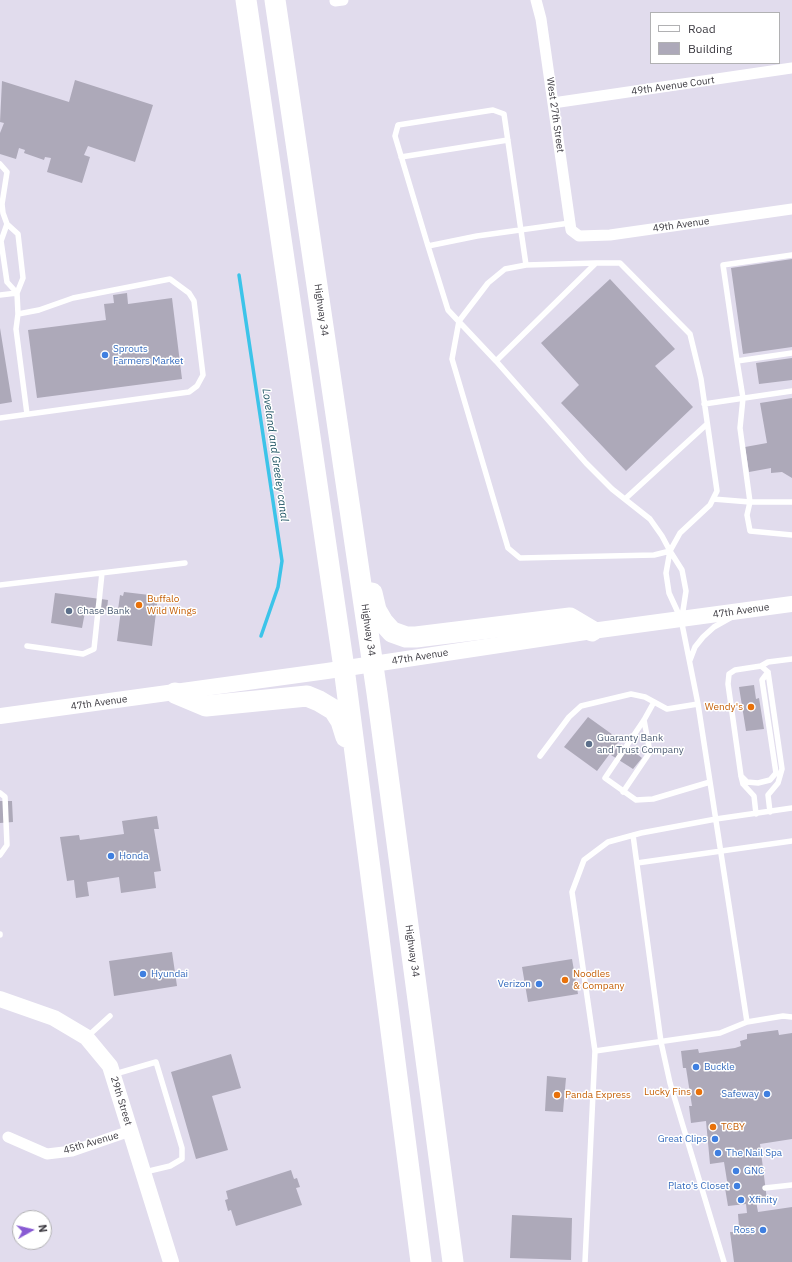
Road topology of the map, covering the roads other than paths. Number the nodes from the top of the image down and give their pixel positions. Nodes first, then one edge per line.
1 (246, 0) edge
2 (275, 0) edge
3 (536, 0) edge
4 (792, 68) edge
5 (553, 103) junction
6 (508, 140) junction
7 (401, 156) junction
8 (0, 164) edge
9 (792, 209) edge
10 (7, 224) junction
11 (571, 227) junction
12 (520, 230) junction
13 (428, 246) junction
14 (792, 255) edge
15 (596, 263) junction
16 (526, 265) junction
17 (17, 293) junction
18 (0, 294) edge
19 (18, 314) junction
20 (459, 322) junction
21 (792, 353) edge
22 (496, 361) junction
23 (737, 361) junction
24 (792, 391) edge
25 (742, 398) junction
26 (704, 404) junction
27 (27, 414) junction
28 (0, 418) edge
29 (707, 424) junction
30 (341, 444) junction
31 (713, 499) junction
32 (625, 500) junction
33 (750, 502) junction
34 (792, 502) edge
35 (792, 535) edge
36 (670, 551) junction
37 (186, 563) dead end
38 (102, 573) junction
39 (0, 585) edge
40 (792, 604) edge
41 (743, 611) junction
42 (682, 620) junction
43 (592, 631) junction
44 (27, 646) dead end
45 (792, 659) edge
46 (690, 660) junction
47 (373, 664) junction
48 (761, 666) junction
49 (344, 668) junction
50 (768, 672) junction
51 (175, 693) junction
52 (654, 702) junction
53 (698, 704) junction
54 (0, 716) edge
55 (644, 720) junction
56 (540, 756) dead end
57 (741, 776) junction
58 (710, 782) junction
59 (623, 792) junction
60 (0, 793) edge
61 (792, 808) edge
62 (770, 812) junction
63 (756, 814) junction
64 (716, 819) junction
65 (366, 834) junction
66 (633, 835) junction
67 (792, 841) edge
68 (721, 851) junction
69 (0, 855) edge
70 (637, 863) junction
71 (0, 999) edge
72 (110, 1016) dead end
73 (792, 1017) edge
74 (747, 1022) junction
75 (86, 1037) junction
76 (661, 1042) junction
77 (595, 1051) junction
78 (112, 1075) junction
79 (130, 1132) junction
80 (8, 1138) dead end
81 (143, 1172) junction
82 (792, 1184) edge
83 (765, 1188) dead end
84 (171, 1262) edge
85 (421, 1262) edge
86 (453, 1262) edge
87 (585, 1262) edge
88 (724, 1262) edge

1 - 49 highway
2 - 30 highway, Highway 34
3 - 5 street, West 27th Street
4 - 5 street, 49th Avenue Court
5 - 11 street, West 27th Street
6 - 7 lane
6 - 7 lane
6 - 12 lane
7 - 13 lane
8 - 10 lane
9 - 11 street, 49th Avenue
10 - 17 lane
10 - 17 lane
11 - 12 lane
12 - 13 lane
12 - 16 lane
13 - 20 lane
14 - 23 lane
15 - 16 lane
15 - 22 lane
15 - 26 lane
16 - 20 lane
17 - 18 lane
17 - 19 lane
19 - 27 lane
19 - 27 lane
20 - 22 lane
20 - 36 lane
21 - 23 lane
22 - 32 lane
23 - 25 lane
24 - 25 lane
25 - 26 lane
25 - 33 lane
26 - 29 lane
27 - 28 lane
29 - 31 lane
29 - 32 lane
30 - 43 highway
30 - 47 highway, Highway 34
31 - 33 lane
31 - 36 lane
32 - 36 lane
33 - 34 lane
33 - 35 lane
36 - 42 lane
36 - 42 lane
37 - 38 lane
38 - 39 lane
38 - 44 lane
40 - 41 main road, 47th Avenue
41 - 42 main road, 47th Avenue
41 - 46 lane
42 - 43 main road, 47th Avenue
42 - 46 lane
43 - 47 main road, 47th Avenue
45 - 48 lane
46 - 53 lane
47 - 49 main road, 47th Avenue
47 - 86 highway, Highway 34
48 - 50 lane
48 - 57 lane
49 - 51 main road, 47th Avenue
49 - 65 highway
50 - 57 lane
50 - 62 lane
51 - 54 main road, 47th Avenue
51 - 65 highway
52 - 53 lane
52 - 55 lane
52 - 56 lane
53 - 58 lane
55 - 59 lane
55 - 59 lane
57 - 63 lane
58 - 59 lane
58 - 64 lane
60 - 69 lane
61 - 62 lane
62 - 63 lane
63 - 64 lane
64 - 66 lane
64 - 68 lane
65 - 85 highway
66 - 70 lane
66 - 77 lane
67 - 68 lane
68 - 70 lane
68 - 74 lane
70 - 76 lane
71 - 75 main road, 29th Street
72 - 75 lane
73 - 74 lane
74 - 76 lane
75 - 78 main road, 29th Street
76 - 77 lane
76 - 88 lane
77 - 87 lane
78 - 79 main road, 29th Street
78 - 81 lane
79 - 80 street, 45th Avenue
79 - 81 main road, 29th Street
81 - 84 main road, 29th Street
82 - 83 lane

